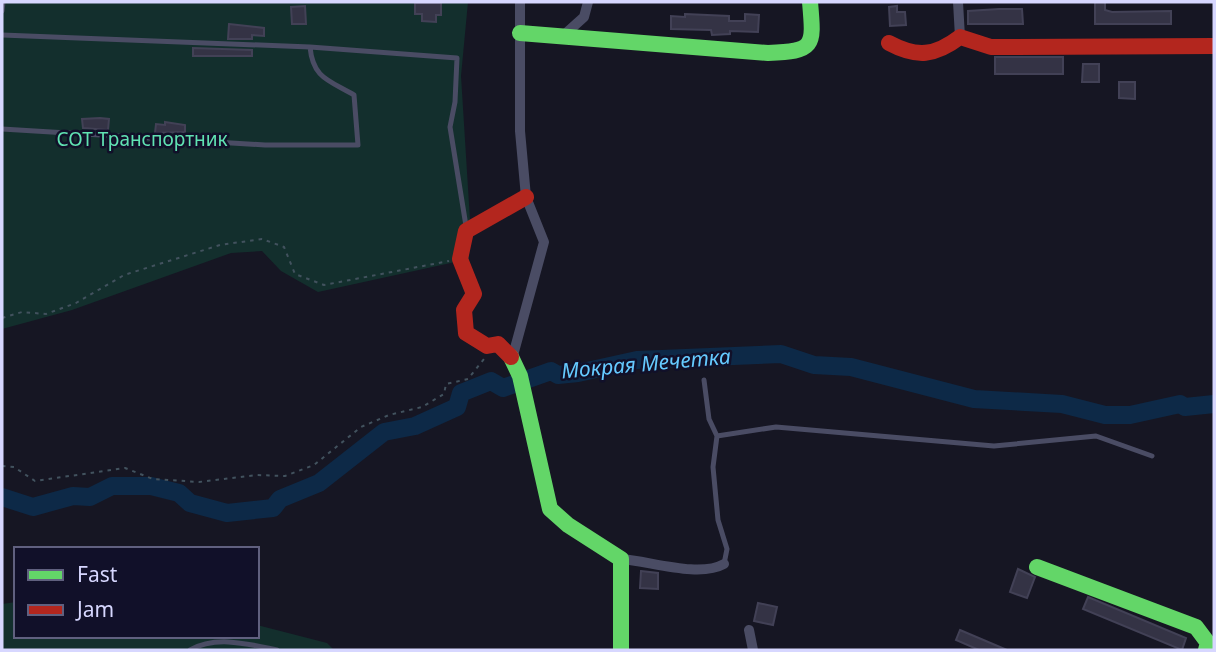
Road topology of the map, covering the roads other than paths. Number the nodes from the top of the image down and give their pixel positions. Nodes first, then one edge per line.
1 (3, 2) edge
2 (520, 2) edge
3 (588, 2) edge
4 (810, 2) edge
5 (958, 2) edge
6 (2, 11) edge
7 (520, 33) junction
8 (2, 35) edge
9 (564, 35) junction
10 (960, 37) junction
11 (889, 43) dead end
12 (1214, 46) edge
13 (310, 47) junction
14 (2, 129) edge
15 (526, 198) junction
16 (466, 231) junction
17 (512, 359) junction
18 (704, 380) dead end
19 (717, 436) junction
20 (1152, 456) dead end
21 (621, 559) junction
22 (724, 564) joint
23 (1037, 566) dead end
24 (749, 630) dead end
25 (190, 650) edge
26 (277, 650) edge
27 (621, 650) edge
28 (753, 650) edge
29 (1206, 650) edge

1 - 6 lane
2 - 7 street
3 - 9 street
4 - 9 street
5 - 10 street
7 - 9 street
7 - 15 street
8 - 13 lane
10 - 11 street
10 - 12 street
13 - 14 lane
13 - 16 lane
15 - 16 street
15 - 17 street
16 - 17 street
17 - 21 street
18 - 19 lane
19 - 20 lane
19 - 22 lane
21 - 22 street
21 - 27 street
23 - 29 street
24 - 28 street
25 - 26 lane

